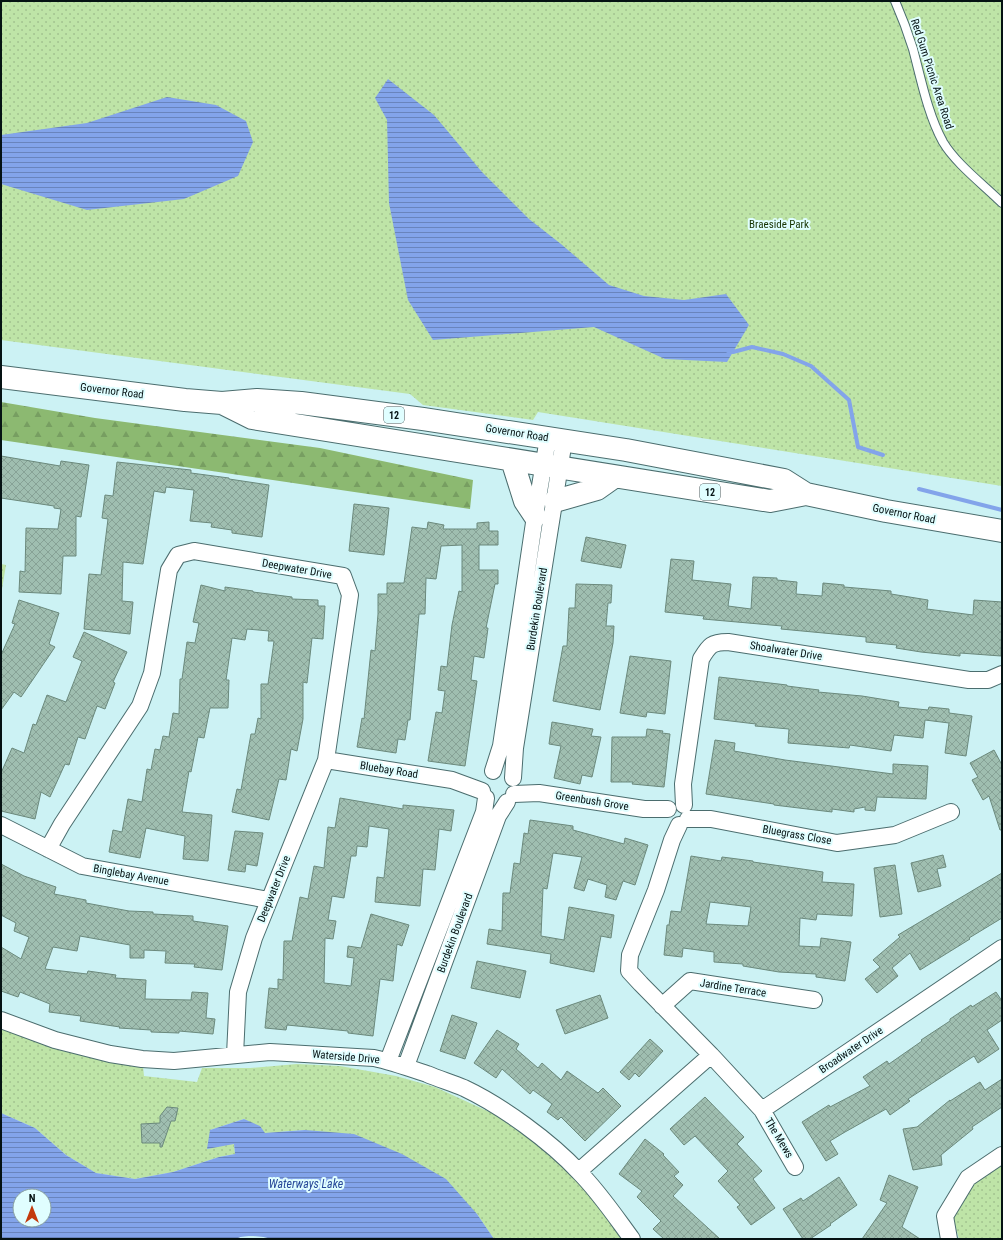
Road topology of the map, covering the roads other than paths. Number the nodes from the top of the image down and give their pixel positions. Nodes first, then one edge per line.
1 (895, 1) edge
2 (1002, 203) edge
3 (1, 377) edge
4 (222, 403) junction
5 (556, 439) junction
6 (512, 460) junction
7 (552, 467) junction
8 (614, 477) junction
9 (806, 494) junction
10 (555, 501) junction
11 (535, 516) junction
12 (1002, 531) edge
13 (1002, 674) edge
14 (326, 760) junction
15 (486, 784) junction
16 (512, 789) junction
17 (951, 812) dead end
18 (677, 814) junction
19 (1, 825) edge
20 (48, 849) junction
21 (269, 900) junction
22 (1002, 948) edge
23 (814, 1000) dead end
24 (662, 1006) junction
25 (1, 1020) edge
26 (711, 1054) junction
27 (235, 1055) junction
28 (388, 1061) junction
29 (406, 1066) junction
30 (762, 1110) junction
31 (1002, 1155) edge
32 (795, 1167) dead end
33 (579, 1171) junction
34 (632, 1239) edge
35 (949, 1239) edge

1 - 2 lane, Red Gum Picnic Area Road
3 - 4 main road, Governor Road / 12
4 - 5 main road, Governor Road / 12
4 - 6 main road, Governor Road / 12
5 - 7 street, Burdekin Boulevard
5 - 9 main road, Governor Road / 12
6 - 7 main road, Governor Road / 12
6 - 11 main road
7 - 8 main road, Governor Road / 12
7 - 10 street, Burdekin Boulevard
7 - 11 street, Burdekin Boulevard
8 - 9 main road, Governor Road / 12
8 - 10 main road
9 - 12 main road, Governor Road / 12
10 - 16 street, Burdekin Boulevard
11 - 15 street, Burdekin Boulevard
13 - 18 street, Shoalwater Drive
14 - 15 street, Bluebay Road
14 - 20 street, Deepwater Drive
14 - 21 street, Deepwater Drive
15 - 16 street
15 - 16 street
15 - 28 street, Burdekin Boulevard
16 - 18 street, Greenbush Grove
16 - 29 street, Burdekin Boulevard
17 - 18 street, Bluegrass Close
18 - 24 street
19 - 20 street, Binglebay Avenue
20 - 21 street, Binglebay Avenue
21 - 27 street, Deepwater Drive
22 - 30 street, Broadwater Drive
23 - 24 street, Jardine Terrace
24 - 26 street
25 - 27 street, Waterside Drive
26 - 30 street
26 - 33 street
27 - 28 street, Waterside Drive
28 - 29 street, Waterside Drive
29 - 33 street, Waterside Drive
30 - 32 street, The Mews
31 - 35 street
33 - 34 street, Waterside Drive

